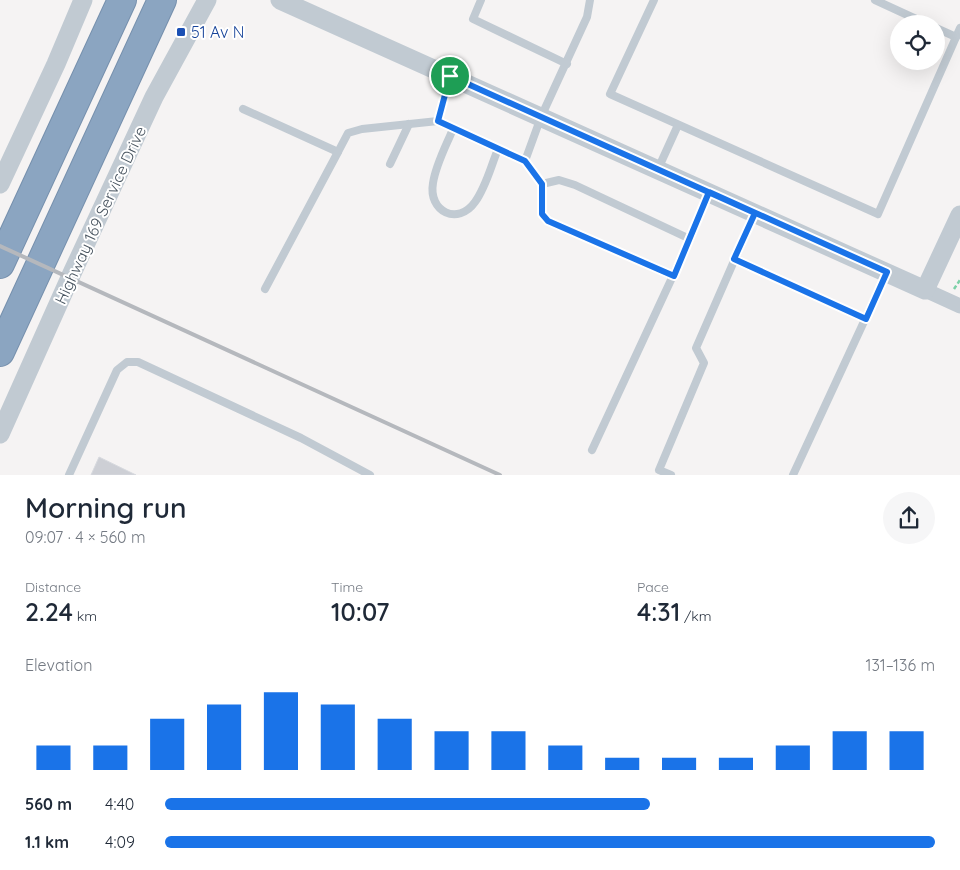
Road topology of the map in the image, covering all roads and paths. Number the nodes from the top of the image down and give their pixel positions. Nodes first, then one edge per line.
1 (83, 0) edge
2 (122, 0) edge
3 (162, 0) edge
4 (207, 0) edge
5 (280, 0) edge
6 (482, 0) edge
7 (590, 0) edge
8 (654, 0) edge
9 (875, 0) edge
10 (908, 15) edge
11 (960, 28) edge
12 (945, 32) edge
13 (956, 37) junction
14 (567, 64) junction
15 (450, 76) junction
16 (243, 109) dead end
17 (541, 117) junction
18 (438, 121) junction
19 (409, 124) junction
20 (678, 125) junction
21 (454, 129) junction
22 (498, 149) junction
23 (338, 152) junction
24 (525, 161) junction
25 (390, 164) dead end
26 (658, 169) junction
27 (0, 184) edge
28 (542, 184) junction
29 (709, 192) junction
30 (755, 213) junction
31 (960, 215) edge
32 (690, 239) junction
33 (734, 259) junction
34 (0, 264) edge
35 (887, 272) junction
36 (674, 276) junction
37 (265, 290) dead end
38 (925, 290) junction
39 (960, 306) edge
40 (866, 319) junction
41 (0, 352) edge
42 (0, 434) edge
43 (592, 450) dead end
44 (69, 475) edge
45 (370, 475) edge
46 (671, 475) edge
47 (793, 475) edge

1 - 27 street
2 - 34 highway
3 - 41 highway
4 - 42 street, Highway 169 Service Drive
5 - 15 street
6 - 14 lane
7 - 14 lane
8 - 20 lane
9 - 10 lane
11 - 13 lane
12 - 13 lane
13 - 20 lane
14 - 17 lane
15 - 17 street
15 - 18 lane
16 - 23 lane
17 - 24 lane
17 - 26 street
18 - 19 lane
18 - 21 lane
19 - 23 lane
19 - 25 lane
20 - 26 lane
21 - 22 lane
21 - 22 lane
22 - 24 lane
23 - 37 lane
24 - 28 lane
26 - 29 street
28 - 32 lane
28 - 36 lane
29 - 30 street
29 - 32 lane
30 - 33 lane
30 - 35 street
31 - 38 street
32 - 36 lane
33 - 40 lane
33 - 46 lane
35 - 38 street
35 - 40 lane
36 - 43 lane
38 - 39 street
40 - 47 lane
44 - 45 lane

